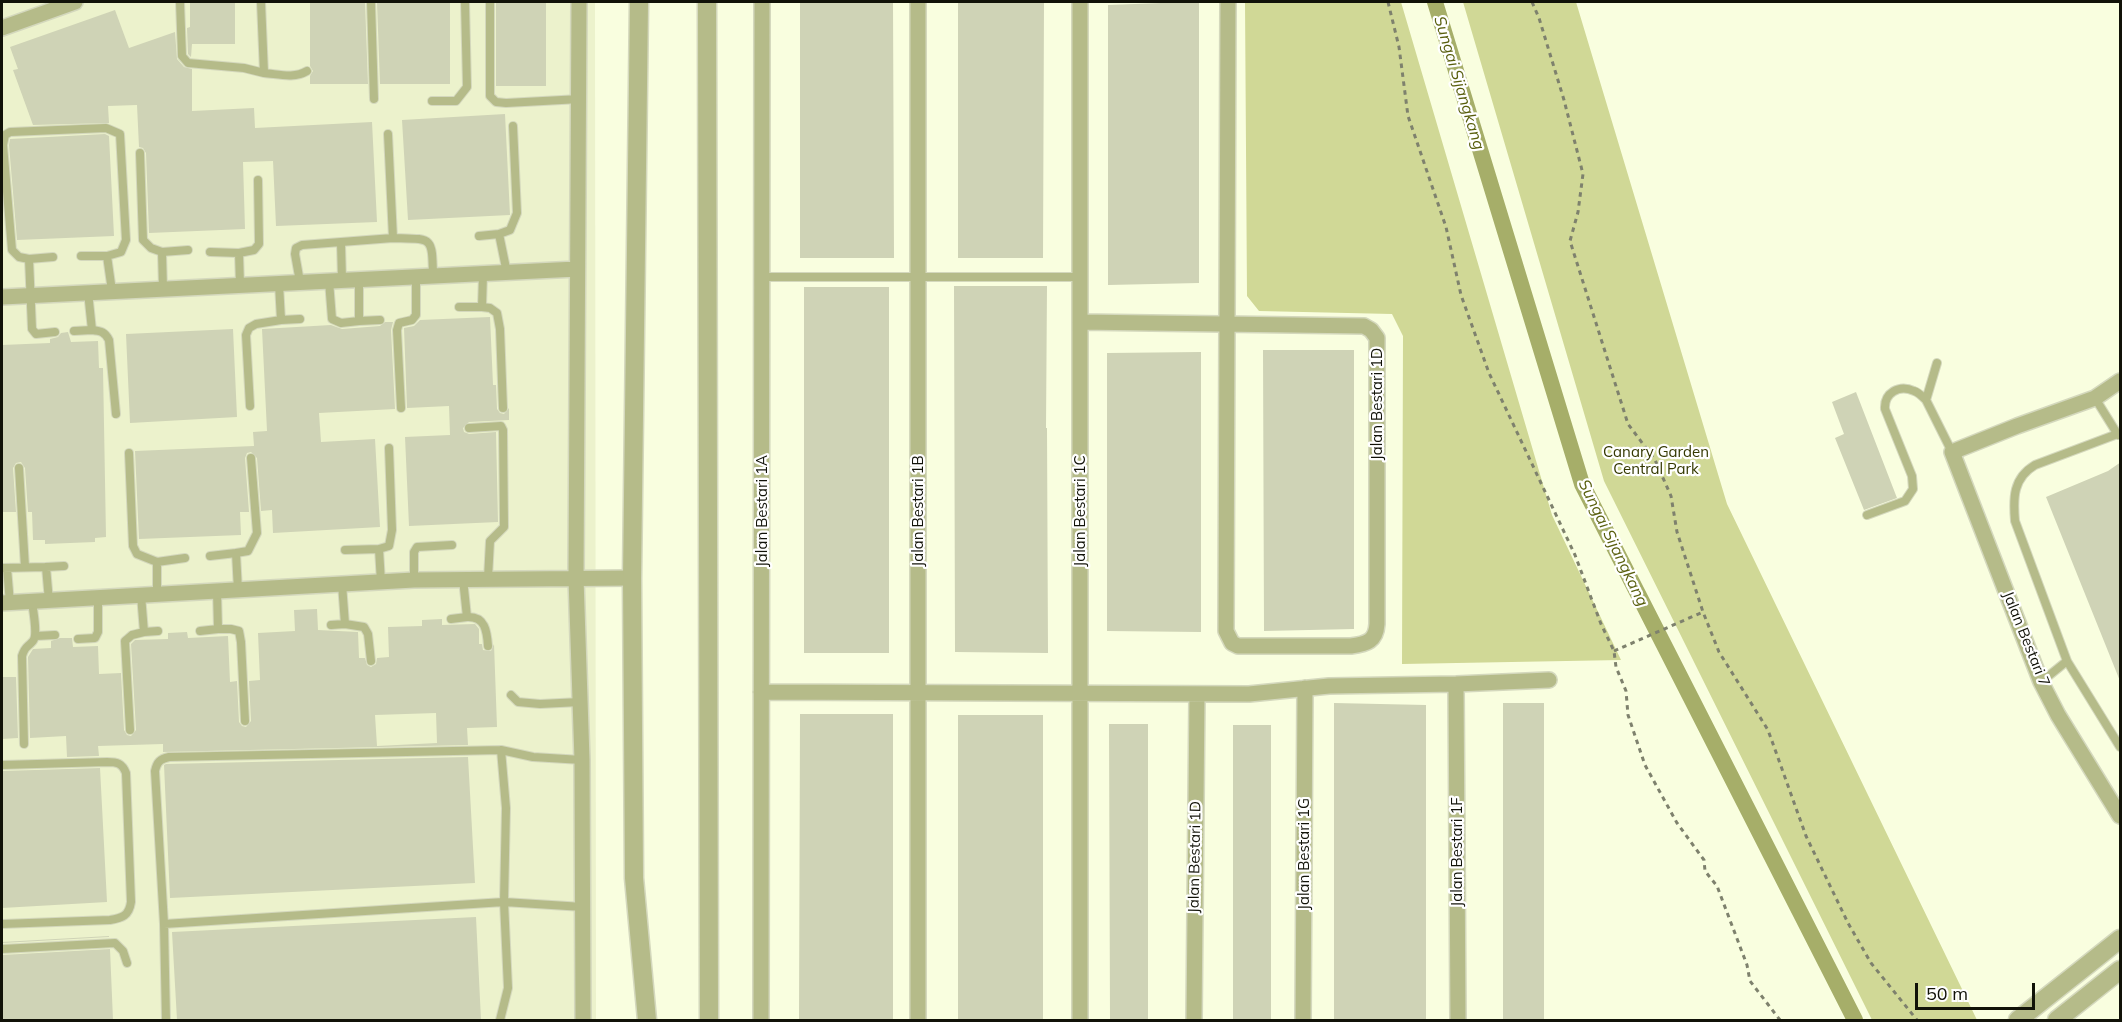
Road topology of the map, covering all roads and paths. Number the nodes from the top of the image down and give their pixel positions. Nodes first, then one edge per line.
1 (75, 2) edge
2 (180, 2) edge
3 (261, 2) edge
4 (371, 2) edge
5 (465, 2) edge
6 (490, 2) edge
7 (579, 2) edge
8 (639, 2) edge
9 (707, 2) edge
10 (762, 2) edge
11 (918, 2) edge
12 (1080, 2) edge
13 (1228, 2) edge
14 (1388, 2) edge
15 (1532, 2) edge
16 (2, 28) edge
17 (307, 71) dead end
18 (264, 73) junction
19 (374, 99) dead end
20 (580, 99) junction
21 (432, 101) dead end
22 (513, 126) dead end
23 (388, 134) dead end
24 (140, 153) dead end
25 (258, 180) dead end
26 (499, 234) junction
27 (479, 236) dead end
28 (393, 238) junction
29 (341, 243) junction
30 (188, 250) dead end
31 (162, 252) junction
32 (210, 252) dead end
33 (239, 253) junction
34 (81, 256) dead end
35 (107, 256) junction
36 (53, 257) dead end
37 (29, 259) junction
38 (577, 269) junction
39 (507, 273) junction
40 (483, 274) junction
41 (433, 276) junction
42 (416, 277) junction
43 (762, 277) junction
44 (918, 277) junction
45 (1080, 277) junction
46 (359, 280) junction
47 (336, 281) junction
48 (300, 282) junction
49 (279, 284) junction
50 (240, 285) junction
51 (163, 289) junction
52 (112, 291) junction
53 (88, 292) junction
54 (30, 295) junction
55 (2, 297) edge
56 (459, 307) dead end
57 (482, 307) junction
58 (300, 319) dead end
59 (281, 320) junction
60 (380, 320) dead end
61 (359, 321) junction
62 (1080, 322) junction
63 (1227, 323) junction
64 (92, 330) junction
65 (74, 331) dead end
66 (55, 332) dead end
67 (1937, 363) dead end
68 (2121, 381) edge
69 (2095, 398) junction
70 (1926, 400) junction
71 (250, 406) dead end
72 (401, 408) dead end
73 (503, 408) dead end
74 (116, 414) dead end
75 (469, 428) dead end
76 (2119, 434) edge
77 (389, 448) dead end
78 (1952, 452) junction
79 (129, 453) dead end
80 (251, 458) dead end
81 (19, 468) dead end
82 (1867, 515) dead end
83 (452, 545) dead end
84 (380, 549) junction
85 (345, 550) dead end
86 (236, 554) junction
87 (210, 556) dead end
88 (185, 558) dead end
89 (157, 562) junction
90 (64, 566) dead end
91 (25, 567) junction
92 (46, 567) junction
93 (4, 568) edge
94 (488, 578) junction
95 (576, 578) junction
96 (632, 578) junction
97 (463, 579) junction
98 (414, 580) junction
99 (381, 582) junction
100 (342, 584) junction
101 (238, 590) junction
102 (217, 591) junction
103 (141, 595) junction
104 (157, 595) junction
105 (98, 598) junction
106 (49, 601) junction
107 (32, 602) junction
108 (5, 603) edge
109 (1703, 612) junction
110 (467, 616) junction
111 (451, 619) dead end
112 (345, 624) junction
113 (331, 625) dead end
114 (218, 629) junction
115 (158, 631) dead end
116 (200, 631) dead end
117 (144, 632) junction
118 (55, 635) dead end
119 (36, 636) junction
120 (78, 639) dead end
121 (488, 646) dead end
122 (1614, 651) junction
123 (371, 661) dead end
124 (2067, 661) junction
125 (1549, 680) dead end
126 (2042, 682) junction
127 (1455, 684) junction
128 (1305, 688) junction
129 (762, 692) junction
130 (918, 692) junction
131 (1197, 694) junction
132 (511, 695) dead end
133 (1080, 695) junction
134 (580, 702) junction
135 (245, 721) dead end
136 (130, 730) dead end
137 (24, 744) dead end
138 (2121, 747) edge
139 (501, 750) junction
140 (582, 760) junction
141 (2, 765) edge
142 (2121, 816) edge
143 (504, 902) junction
144 (584, 907) junction
145 (2, 924) edge
146 (164, 924) junction
147 (2121, 939) edge
148 (2, 949) edge
149 (127, 963) dead end
150 (2121, 970) edge
151 (166, 1020) edge
152 (500, 1020) edge
153 (583, 1020) edge
154 (647, 1020) edge
155 (709, 1020) edge
156 (761, 1020) edge
157 (918, 1020) edge
158 (1080, 1020) edge
159 (1194, 1020) edge
160 (1304, 1020) edge
161 (1458, 1020) edge
162 (1780, 1020) edge
163 (1917, 1020) edge
164 (2018, 1020) edge
165 (2057, 1020) edge

1 - 16 street
2 - 18 lane
3 - 18 lane
4 - 19 lane
5 - 21 lane
6 - 20 lane
7 - 20 street
8 - 96 street
9 - 155 street
10 - 43 street, Jalan Bestari 1A
11 - 44 street, Jalan Bestari 1B
12 - 45 street, Jalan Bestari 1C
13 - 63 street
14 - 122 path
15 - 109 path
17 - 18 lane
20 - 38 street
22 - 26 lane
23 - 28 lane
24 - 31 lane
25 - 33 lane
26 - 27 lane
26 - 39 lane
28 - 29 lane
28 - 41 lane
29 - 47 lane
29 - 48 lane
30 - 31 lane
31 - 51 lane
32 - 33 lane
33 - 50 lane
34 - 35 lane
35 - 37 lane
35 - 52 lane
36 - 37 lane
37 - 54 lane
38 - 39 street
38 - 95 street
39 - 40 street
40 - 41 street
40 - 57 lane
41 - 42 street
42 - 46 street
42 - 72 lane
43 - 44 lane
43 - 129 street, Jalan Bestari 1A
44 - 45 lane
44 - 130 street, Jalan Bestari 1B
45 - 62 street, Jalan Bestari 1C
46 - 47 street
46 - 61 lane
47 - 48 street
47 - 61 lane
48 - 49 street
49 - 50 street
49 - 59 lane
50 - 51 street
51 - 52 street
52 - 53 street
53 - 54 street
53 - 64 lane
54 - 55 street
54 - 66 lane
56 - 57 lane
57 - 73 lane
58 - 59 lane
59 - 71 lane
60 - 61 lane
62 - 63 street, Jalan Bestari 1D
62 - 133 street, Jalan Bestari 1C
63 - 63 street, Jalan Bestari 1D
64 - 65 lane
64 - 74 lane
67 - 70 lane
68 - 69 street
69 - 76 lane
69 - 78 street
70 - 78 lane
70 - 82 lane
75 - 94 lane
76 - 124 lane
77 - 84 lane
78 - 126 street, Jalan Bestari 7
79 - 89 lane
80 - 86 lane
81 - 91 lane
83 - 98 lane
84 - 85 lane
84 - 99 lane
86 - 87 lane
86 - 101 lane
88 - 89 lane
89 - 104 lane
90 - 92 lane
91 - 92 lane
91 - 93 lane
92 - 106 lane
93 - 108 lane
94 - 95 street
94 - 97 street
95 - 96 street
95 - 134 street
96 - 154 street
97 - 98 street
97 - 110 lane
98 - 99 street
99 - 100 street
100 - 101 street
100 - 112 lane
101 - 102 street
102 - 104 street
102 - 114 lane
103 - 104 street
103 - 105 street
103 - 117 lane
105 - 106 street
105 - 120 lane
106 - 107 street
107 - 108 street
107 - 119 lane
109 - 122 path
109 - 163 path
110 - 111 lane
110 - 121 lane
112 - 113 lane
112 - 123 lane
114 - 116 lane
114 - 135 lane
115 - 117 lane
117 - 136 lane
118 - 119 lane
119 - 137 lane
122 - 162 path
124 - 126 lane
124 - 138 lane
125 - 127 street
126 - 142 street, Jalan Bestari 7
127 - 128 street
127 - 161 street, Jalan Bestari 1F
128 - 131 street
128 - 160 street, Jalan Bestari 1G
129 - 130 street
129 - 156 street, Jalan Bestari 1A
130 - 133 street
130 - 157 street, Jalan Bestari 1B
131 - 133 street
131 - 159 street, Jalan Bestari 1D
132 - 134 lane
133 - 158 street, Jalan Bestari 1C
134 - 140 street
139 - 140 lane
139 - 143 lane
139 - 146 lane
140 - 144 street
141 - 145 lane
143 - 144 lane
143 - 146 lane
143 - 152 lane
144 - 153 street
146 - 151 lane
147 - 164 street
148 - 149 lane
150 - 165 street

